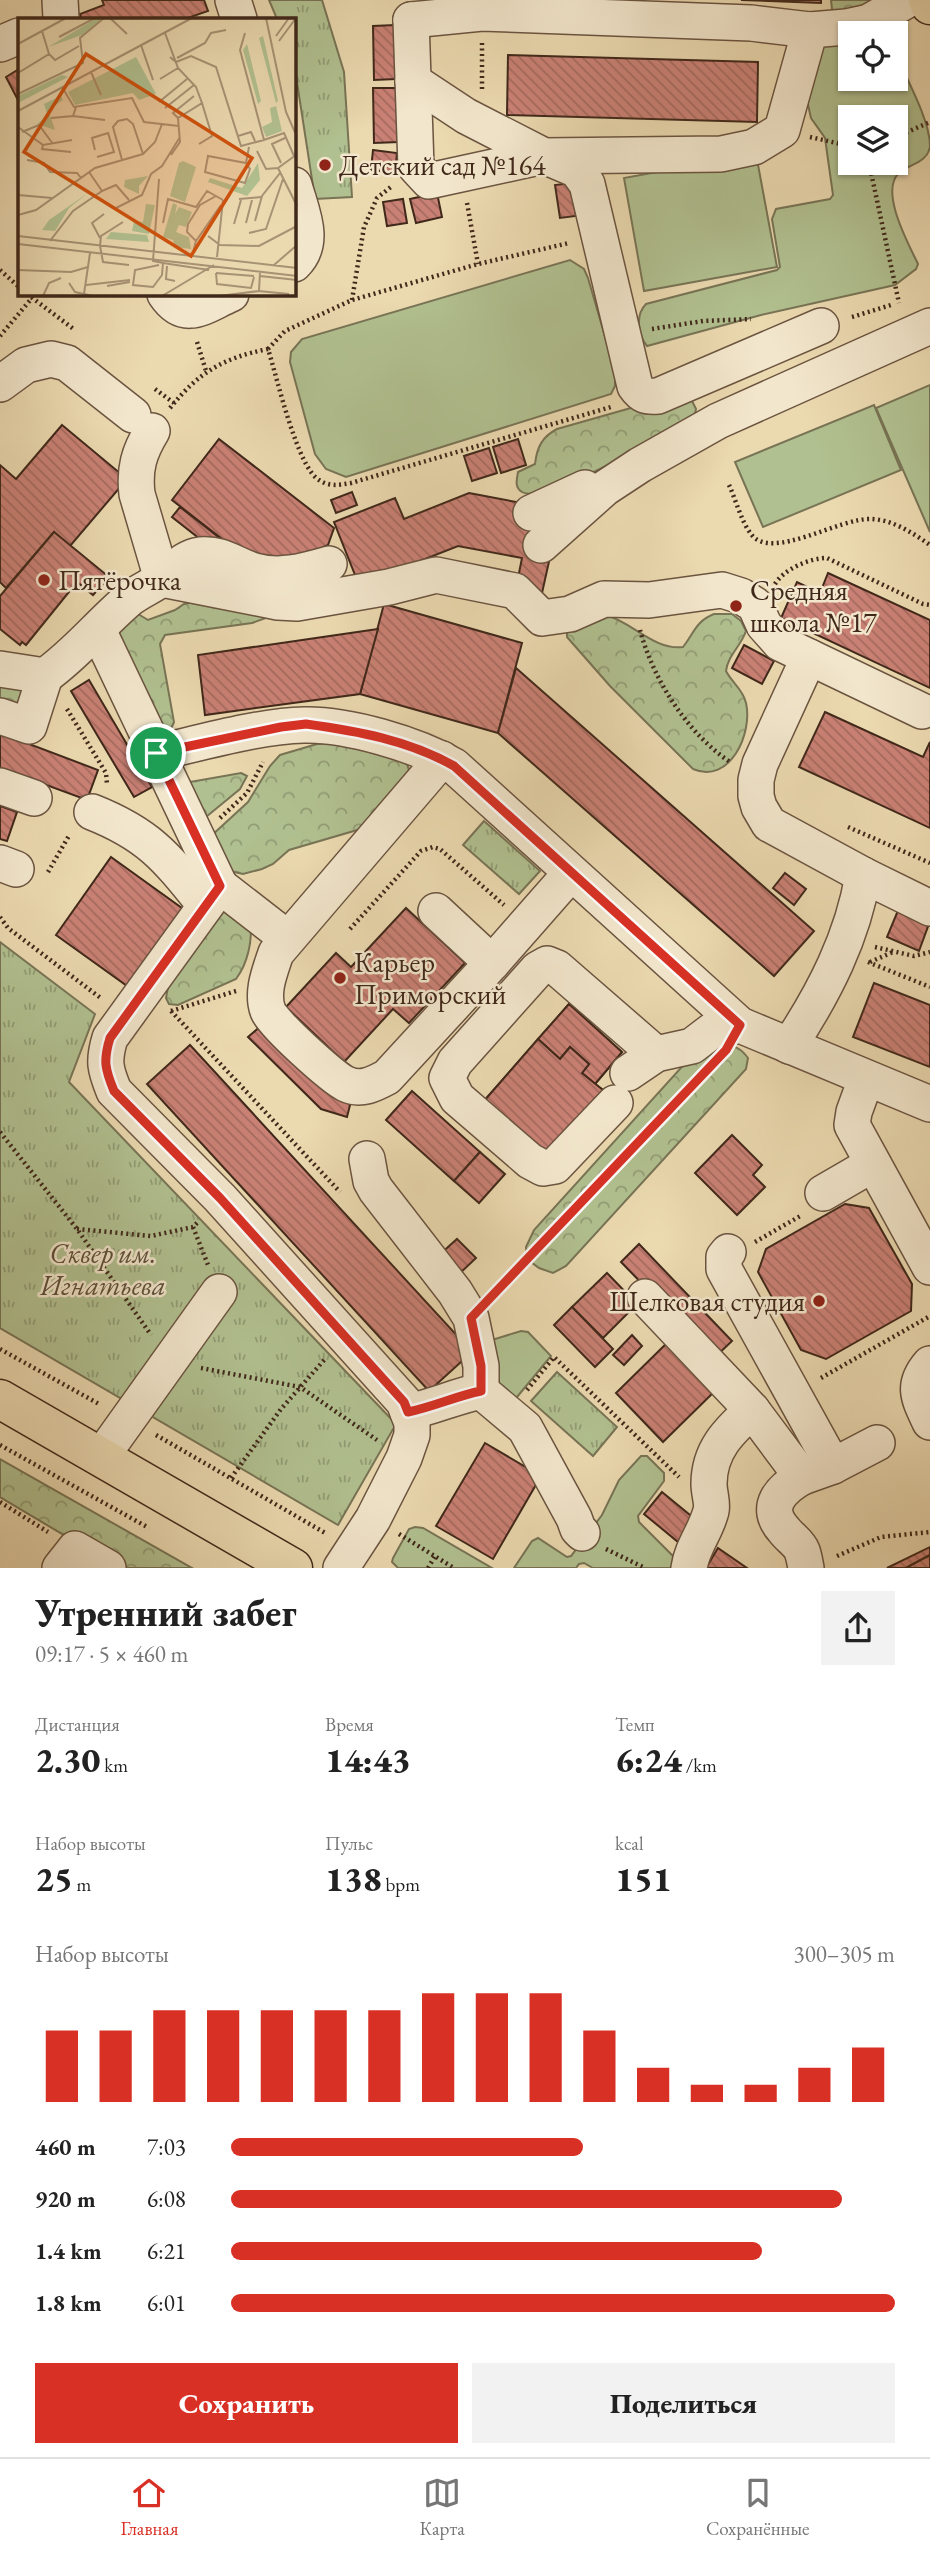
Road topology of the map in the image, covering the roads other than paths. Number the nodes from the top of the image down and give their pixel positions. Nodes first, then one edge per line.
1 (233, 0) edge
2 (907, 0) edge
3 (468, 6) edge
4 (239, 18) edge
5 (810, 30) junction
6 (18, 36) edge
7 (0, 44) edge
8 (413, 81) junction
9 (544, 156) junction
10 (296, 193) edge
11 (296, 261) edge
12 (167, 296) edge
13 (226, 296) edge
14 (920, 315) edge
15 (821, 326) road end
16 (0, 384) edge
17 (536, 529) dead end
18 (329, 564) dead end
19 (162, 579) junction
20 (297, 603) junction
21 (363, 614) dead end
22 (98, 630) junction
23 (809, 657) junction
24 (0, 669) edge
25 (44, 680) junction
26 (922, 711) dead end
27 (28, 725) edge
28 (156, 753) junction
29 (442, 759) junction
30 (0, 786) edge
31 (34, 799) dead end
32 (92, 812) road end
33 (571, 873) junction
34 (863, 875) junction
35 (213, 895) junction
36 (930, 908) edge
37 (436, 911) dead end
38 (287, 938) junction
39 (492, 963) junction
40 (740, 1025) junction
41 (789, 1046) junction
42 (633, 1077) junction
43 (866, 1079) junction
44 (930, 1104) edge
45 (367, 1159) dead end
46 (873, 1164) junction
47 (814, 1202) road end
48 (739, 1249) road end
49 (930, 1267) edge
50 (219, 1292) road end
51 (645, 1297) dead end
52 (930, 1364) edge
53 (481, 1391) junction
54 (0, 1399) edge
55 (752, 1410) junction
56 (408, 1412) junction
57 (930, 1422) edge
58 (877, 1443) dead end
59 (101, 1457) junction
60 (818, 1471) junction
61 (596, 1542) road end
62 (68, 1558) edge
63 (347, 1559) edge
64 (816, 1564) edge
65 (108, 1568) edge
66 (293, 1568) edge
67 (689, 1568) edge

1 - 4 lane
2 - 5 lane
3 - 5 lane
3 - 8 lane
5 - 9 lane
6 - 7 lane
8 - 9 lane
8 - 9 lane
9 - 15 lane
10 - 11 lane
12 - 13 lane
14 - 17 lane
16 - 19 lane
18 - 19 lane
19 - 20 lane
19 - 22 lane
20 - 21 lane
20 - 23 lane
22 - 25 lane
22 - 28 lane
23 - 26 lane
23 - 34 lane
24 - 25 lane
25 - 27 lane
28 - 29 lane
28 - 35 lane
29 - 33 lane
29 - 38 lane
30 - 31 lane
32 - 35 lane
33 - 39 lane
33 - 40 lane
34 - 36 lane
34 - 41 lane
35 - 38 lane
35 - 56 lane
37 - 39 lane
38 - 39 lane
40 - 41 lane
40 - 42 lane
41 - 43 lane
42 - 42 lane
43 - 44 lane
43 - 46 lane
45 - 53 lane
46 - 47 lane
46 - 49 lane
48 - 60 lane
50 - 59 lane
51 - 55 lane
52 - 57 lane
53 - 56 lane
53 - 61 lane
54 - 59 main road
55 - 60 lane
55 - 67 lane
56 - 63 lane
58 - 60 lane
59 - 66 main road
60 - 64 lane
62 - 65 lane

